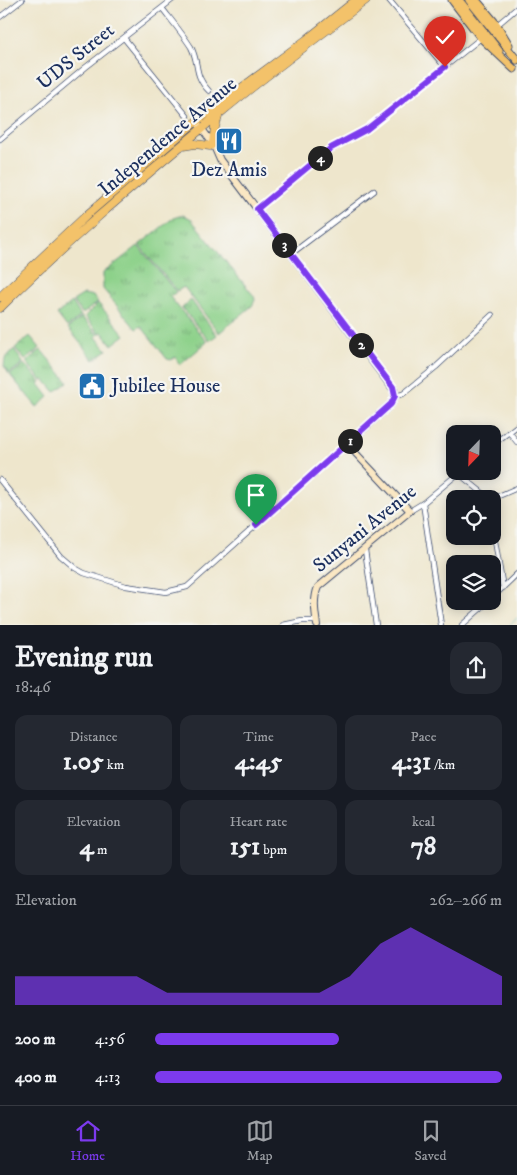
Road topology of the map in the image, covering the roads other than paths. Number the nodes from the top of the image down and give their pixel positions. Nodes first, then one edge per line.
1 (22, 0) edge
2 (172, 0) edge
3 (356, 0) edge
4 (366, 0) edge
5 (372, 0) edge
6 (389, 0) edge
7 (452, 0) edge
8 (459, 0) edge
9 (469, 0) edge
10 (476, 0) edge
11 (350, 6) edge
12 (162, 8) junction
13 (517, 8) edge
14 (0, 17) edge
15 (497, 25) junction
16 (124, 38) junction
17 (481, 38) junction
18 (308, 42) junction
19 (517, 59) edge
20 (445, 67) junction
21 (516, 71) edge
22 (209, 91) dead end
23 (219, 114) junction
24 (187, 116) dead end
25 (195, 122) junction
26 (201, 130) junction
27 (0, 138) edge
28 (183, 146) junction
29 (212, 147) junction
30 (374, 191) dead end
31 (257, 209) junction
32 (292, 254) junction
33 (0, 296) edge
34 (0, 308) edge
35 (492, 316) dead end
36 (395, 396) junction
37 (517, 426) edge
38 (509, 432) junction
39 (501, 438) edge
40 (517, 442) edge
41 (347, 444) junction
42 (0, 480) edge
43 (450, 480) edge
44 (468, 480) edge
45 (517, 488) edge
46 (423, 503) junction
47 (410, 511) junction
48 (496, 545) edge
49 (365, 550) junction
50 (517, 574) edge
51 (503, 588) joint
52 (479, 610) edge
53 (317, 623) edge
54 (284, 625) edge
55 (376, 625) edge
56 (441, 625) edge
57 (462, 625) edge

1 - 14 street
2 - 12 street, UDS Street
3 - 11 highway, Independence Avenue
4 - 11 highway, Independence Avenue
5 - 18 highway
6 - 20 street
7 - 17 main road
8 - 21 main road
9 - 19 main road
10 - 15 main road
11 - 18 highway, Independence Avenue
12 - 16 street, UDS Street
12 - 22 street
13 - 15 street
15 - 19 main road
16 - 24 street
16 - 27 street, UDS Street
17 - 20 street
17 - 21 main road
18 - 23 highway, Independence Avenue
18 - 25 highway, Independence Avenue
20 - 31 street
23 - 26 highway, Independence Avenue
23 - 29 highway
25 - 26 street
25 - 33 highway, Independence Avenue
26 - 28 highway, Independence Avenue
26 - 29 street
28 - 29 highway
28 - 34 highway, Independence Avenue
29 - 31 street
30 - 32 street
31 - 32 street
32 - 36 street
35 - 36 street
36 - 41 street
37 - 38 street
38 - 39 street
38 - 40 street
41 - 42 street
41 - 47 street
43 - 46 street, Sunyani Avenue
44 - 45 street
46 - 47 street, Sunyani Avenue
46 - 56 street
47 - 49 street, Sunyani Avenue
48 - 51 street
49 - 53 street, Sunyani Avenue
49 - 55 street
50 - 51 street
52 - 57 street
53 - 54 street

